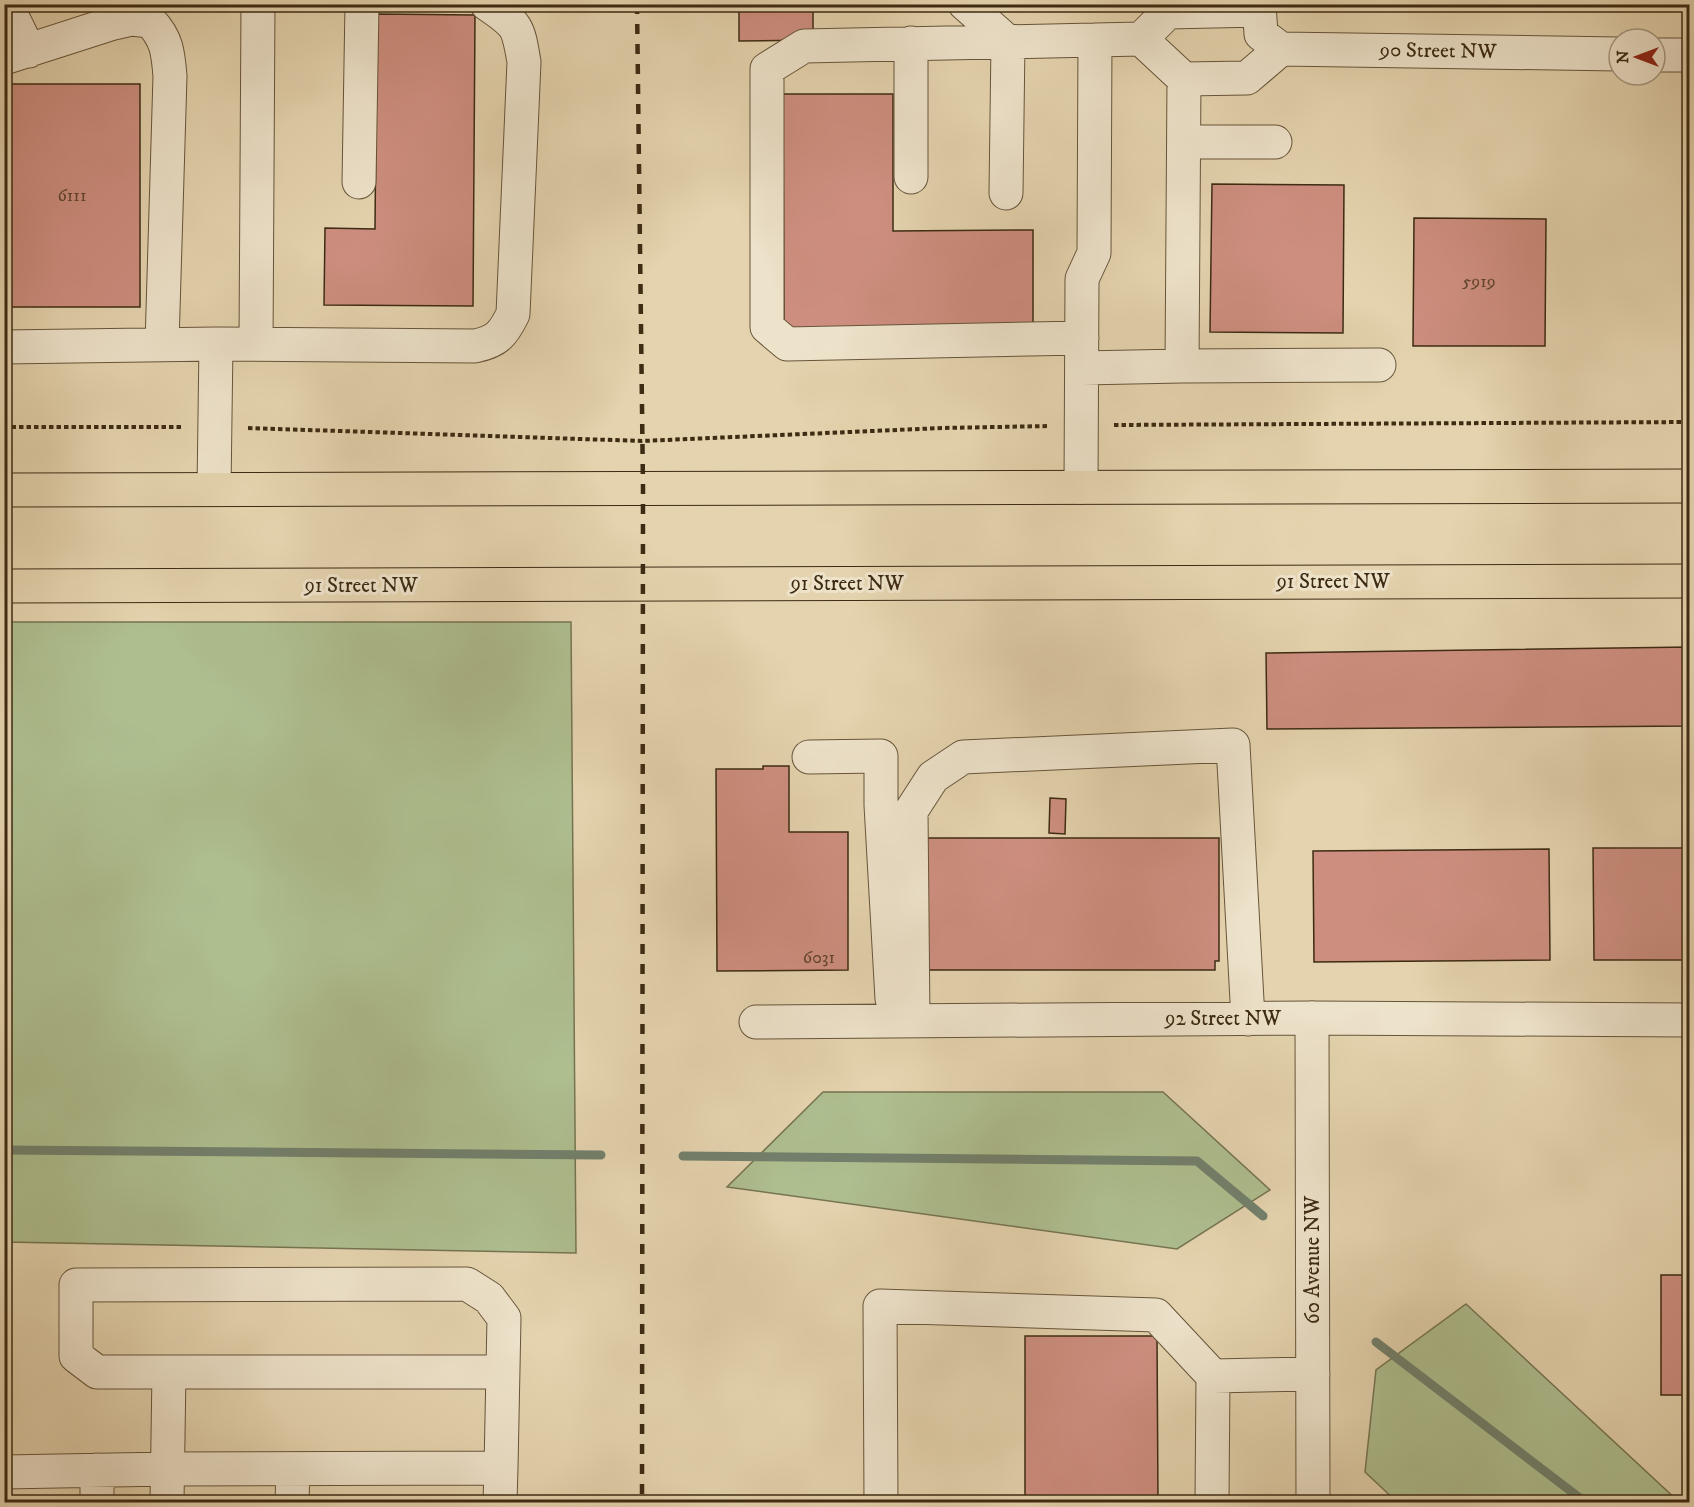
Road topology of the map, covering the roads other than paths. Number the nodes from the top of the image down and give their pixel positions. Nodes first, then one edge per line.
1 (6, 4) edge
2 (258, 4) edge
3 (362, 4) edge
4 (487, 4) edge
5 (965, 4) edge
6 (1265, 24) edge
7 (1141, 39) junction
8 (1095, 40) junction
9 (1008, 42) junction
10 (911, 44) junction
11 (1607, 53) edge
12 (17, 54) edge
13 (1667, 55) edge
14 (1689, 55) edge
15 (1185, 79) junction
16 (1185, 142) junction
17 (1275, 142) dead end
18 (911, 177) dead end
19 (359, 182) dead end
20 (1006, 193) dead end
21 (162, 344) junction
22 (216, 344) junction
23 (256, 344) junction
24 (4, 347) edge
25 (1082, 353) junction
26 (1379, 365) dead end
27 (1182, 366) junction
28 (1689, 486) edge
29 (1080, 487) junction
30 (214, 489) junction
31 (4, 490) edge
32 (1689, 581) edge
33 (4, 586) edge
34 (810, 757) dead end
35 (1312, 1018) junction
36 (1248, 1019) junction
37 (1689, 1020) edge
38 (903, 1021) junction
39 (756, 1022) dead end
40 (169, 1372) junction
41 (503, 1372) junction
42 (1313, 1374) junction
43 (1213, 1376) junction
44 (293, 1468) junction
45 (501, 1468) junction
46 (168, 1469) junction
47 (97, 1470) junction
48 (4, 1472) edge
49 (97, 1503) edge
50 (168, 1503) edge
51 (292, 1503) edge
52 (501, 1503) edge
53 (881, 1503) edge
54 (1212, 1503) edge
55 (1313, 1503) edge

1 - 12 street
2 - 23 street
3 - 19 street
4 - 23 street
5 - 9 street
6 - 7 street, 90 Street NW
6 - 11 street, 90 Street NW
6 - 15 street
7 - 8 street
7 - 15 street
8 - 9 street
8 - 25 street
9 - 10 street
9 - 20 street
10 - 18 street
10 - 25 street
12 - 21 street
13 - 14 street
15 - 16 street
16 - 17 street
16 - 27 street
21 - 22 street
21 - 24 street
22 - 23 street
22 - 30 street
25 - 27 street
25 - 29 street
26 - 27 street
28 - 29 main road
29 - 30 main road
30 - 31 main road
32 - 33 main road, 91 Street NW
34 - 38 street
35 - 36 street, 92 Street NW
35 - 37 street, 92 Street NW
35 - 42 street, 60 Avenue NW
36 - 38 street, 92 Street NW
36 - 38 street
38 - 39 street, 92 Street NW
40 - 41 street
40 - 41 street
40 - 46 street
41 - 45 street
42 - 43 street
42 - 55 street, 60 Avenue NW
43 - 53 street
43 - 54 street
44 - 45 street
44 - 46 street
44 - 51 street
45 - 52 street
46 - 47 street
46 - 50 street
47 - 48 street
47 - 49 street

